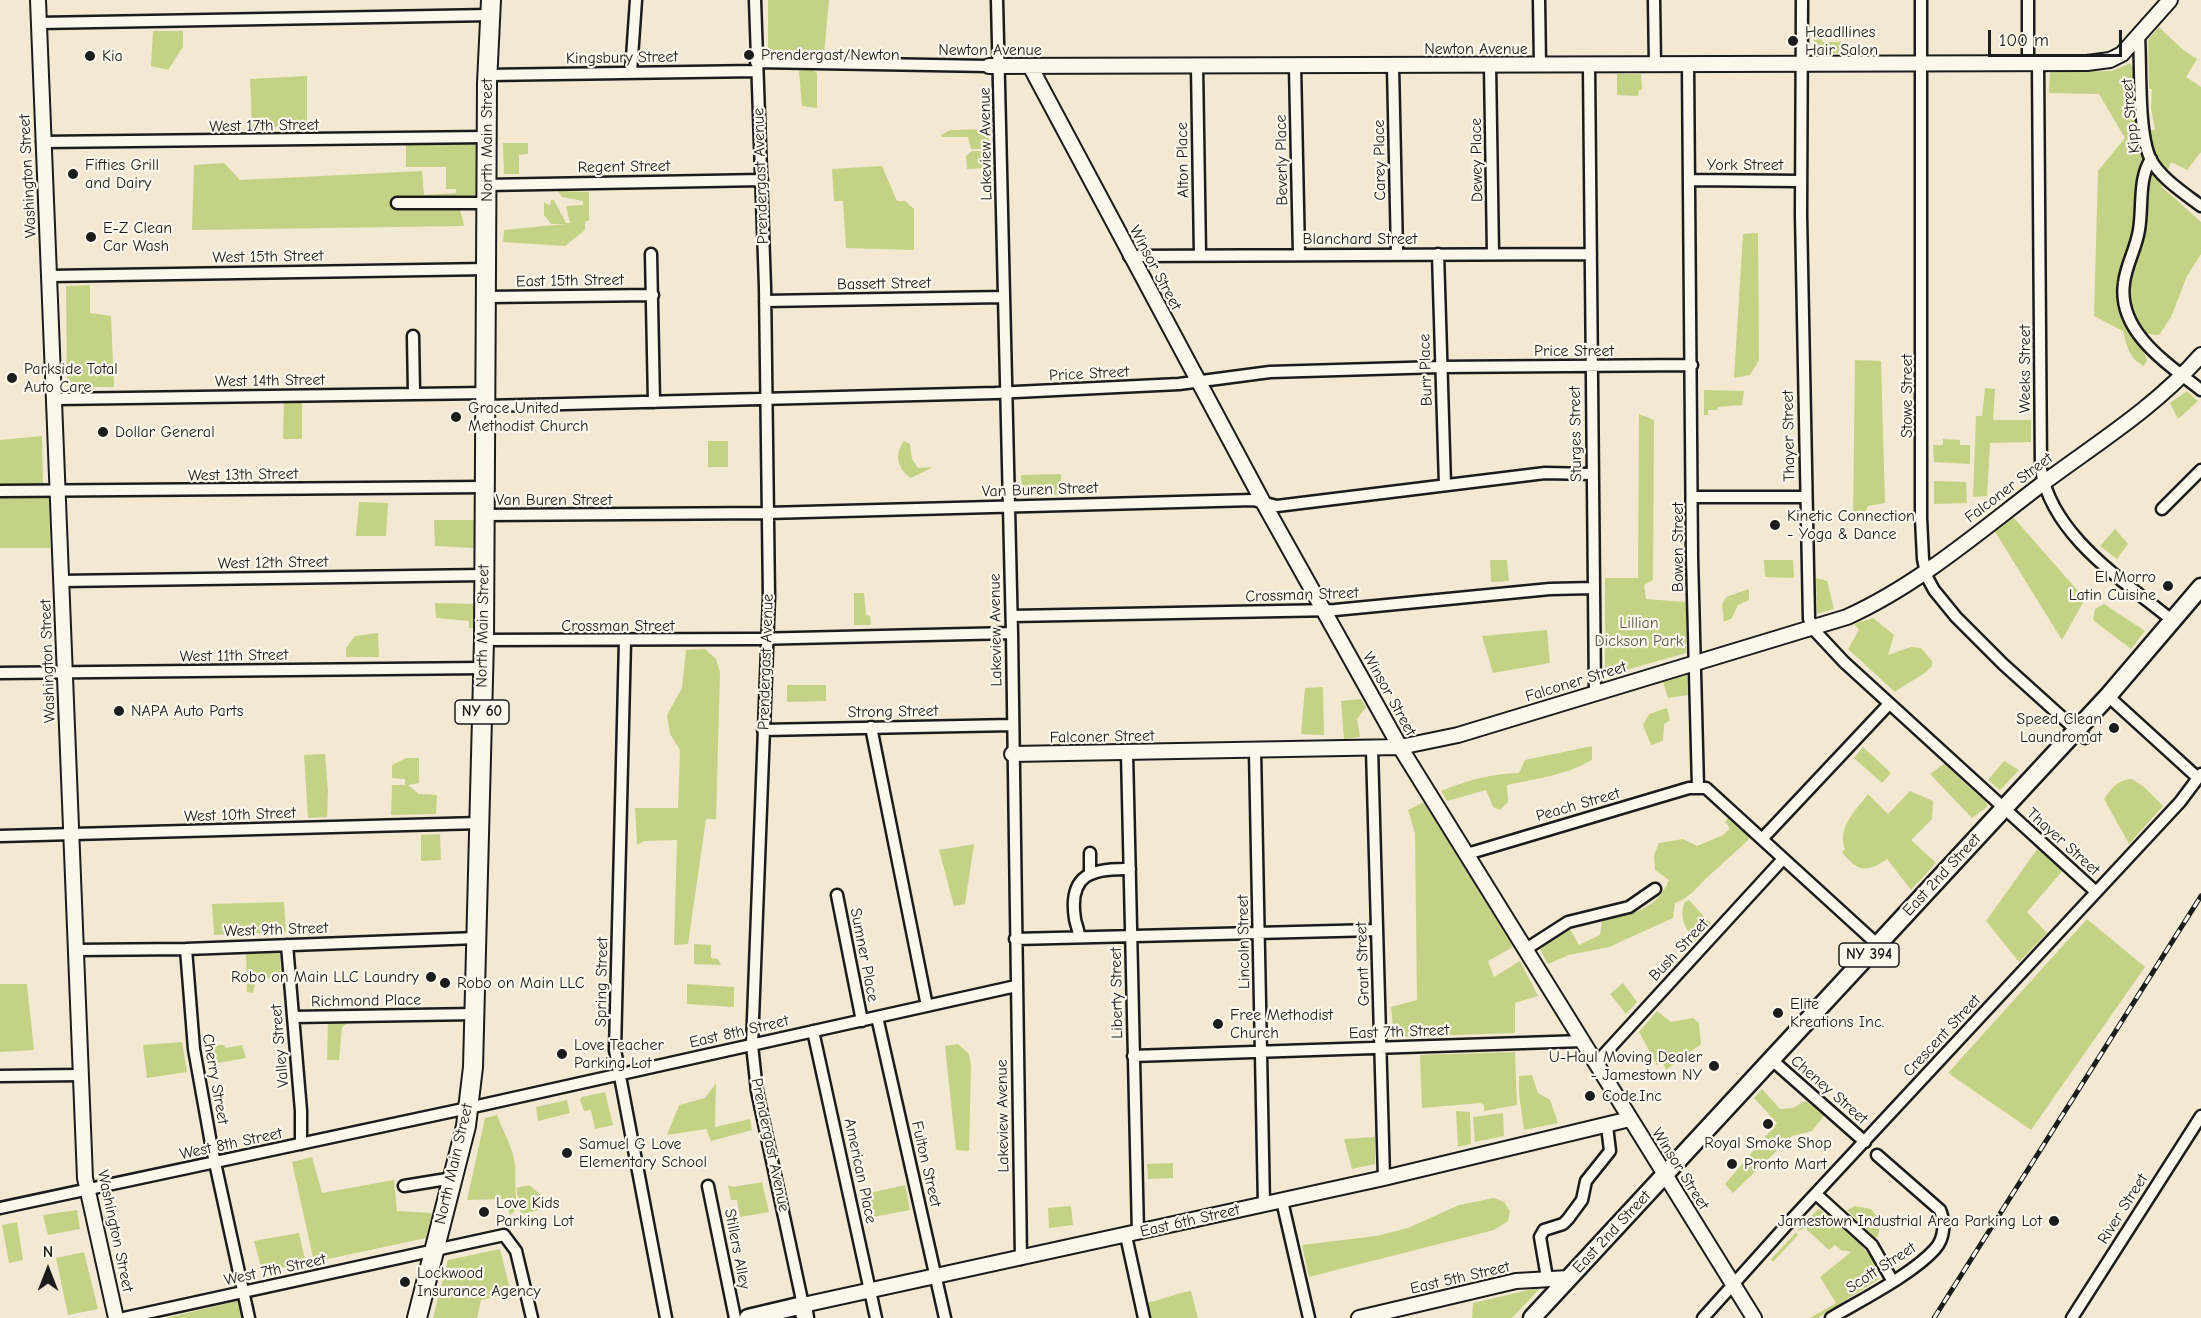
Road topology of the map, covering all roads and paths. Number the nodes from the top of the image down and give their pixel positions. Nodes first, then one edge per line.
1 (38, 0) edge
2 (636, 0) edge
3 (755, 0) edge
4 (997, 0) edge
5 (1539, 0) edge
6 (1654, 0) edge
7 (1802, 0) edge
8 (1922, 0) edge
9 (2028, 0) edge
10 (2170, 0) edge
11 (490, 8) edge
12 (39, 23) junction
13 (2139, 37) junction
14 (1655, 58) junction
15 (1802, 62) junction
16 (1922, 62) junction
17 (2033, 63) junction
18 (1490, 65) junction
19 (1540, 65) junction
20 (1589, 65) junction
21 (1688, 65) junction
22 (756, 66) junction
23 (995, 66) junction
24 (1030, 66) junction
25 (1197, 66) junction
26 (1295, 66) junction
27 (1393, 66) junction
28 (631, 72) junction
29 (487, 75) junction
30 (487, 137) junction
31 (42, 142) junction
32 (2151, 159) junction
33 (762, 180) junction
34 (1689, 180) junction
35 (1801, 181) junction
36 (487, 194) junction
37 (397, 203) dead end
38 (2201, 206) edge
39 (651, 254) dead end
40 (1299, 254) junction
41 (1397, 254) junction
42 (1438, 254) junction
43 (1493, 254) junction
44 (1591, 254) junction
45 (1200, 255) junction
46 (1129, 256) junction
47 (488, 269) junction
48 (50, 276) junction
49 (653, 295) junction
50 (488, 297) junction
51 (1003, 297) junction
52 (765, 301) junction
53 (413, 336) dead end
54 (2201, 356) edge
55 (1692, 365) junction
56 (1590, 366) junction
57 (1440, 367) junction
58 (2183, 376) junction
59 (1197, 382) junction
60 (2201, 390) edge
61 (414, 393) junction
62 (1005, 393) junction
63 (55, 399) junction
64 (486, 399) junction
65 (765, 400) junction
66 (654, 402) junction
67 (2201, 470) edge
68 (1592, 474) junction
69 (2043, 483) junction
70 (1444, 485) junction
71 (486, 488) junction
72 (58, 490) junction
73 (0, 491) edge
74 (1693, 497) junction
75 (1805, 497) junction
76 (1263, 502) junction
77 (1009, 505) junction
78 (2162, 509) dead end
79 (767, 513) junction
80 (485, 515) junction
81 (1925, 570) junction
82 (484, 576) junction
83 (62, 580) junction
84 (2201, 587) edge
85 (1593, 588) junction
86 (1323, 610) junction
87 (1012, 616) junction
88 (2173, 621) junction
89 (1813, 627) junction
90 (1012, 633) junction
91 (767, 639) junction
92 (484, 640) junction
93 (625, 641) junction
94 (1695, 663) junction
95 (475, 668) junction
96 (0, 673) edge
97 (65, 673) junction
98 (1595, 694) junction
99 (2108, 696) junction
100 (1889, 704) junction
101 (1012, 725) junction
102 (872, 727) junction
103 (763, 730) junction
104 (2081, 734) junction
105 (1400, 747) junction
106 (1372, 749) junction
107 (1255, 751) junction
108 (1126, 753) junction
109 (1012, 754) junction
110 (2200, 776) edge
111 (1698, 787) junction
112 (2004, 808) junction
113 (480, 823) junction
114 (0, 836) edge
115 (71, 836) junction
116 (1762, 839) junction
117 (1090, 853) dead end
118 (1467, 854) junction
119 (1783, 859) junction
120 (1130, 869) junction
121 (1090, 873) junction
122 (1655, 889) dead end
123 (2096, 892) junction
124 (837, 895) dead end
125 (1376, 930) junction
126 (1258, 933) junction
127 (1131, 936) junction
128 (1079, 937) junction
129 (477, 938) junction
130 (1016, 939) junction
131 (287, 945) junction
132 (1878, 945) junction
133 (76, 950) junction
134 (186, 950) junction
135 (1526, 950) junction
136 (1016, 986) junction
137 (927, 1006) junction
138 (475, 1014) junction
139 (293, 1017) junction
140 (878, 1017) junction
141 (862, 1020) junction
142 (813, 1031) junction
143 (1583, 1041) junction
144 (752, 1045) junction
145 (1380, 1047) junction
146 (1261, 1053) junction
147 (1139, 1056) junction
148 (1772, 1060) junction
149 (1597, 1062) junction
150 (618, 1074) junction
151 (81, 1075) junction
152 (0, 1076) edge
153 (468, 1107) junction
154 (2201, 1116) edge
155 (1630, 1119) junction
156 (1607, 1126) junction
157 (1865, 1142) junction
158 (301, 1144) junction
159 (1877, 1155) dead end
160 (215, 1163) junction
161 (1664, 1176) junction
162 (453, 1178) junction
163 (1384, 1178) junction
164 (404, 1186) dead end
165 (708, 1186) dead end
166 (87, 1189) junction
167 (1816, 1194) junction
168 (1282, 1200) junction
169 (1264, 1204) junction
170 (0, 1208) edge
171 (1130, 1238) junction
172 (433, 1251) junction
173 (1021, 1259) junction
174 (935, 1277) junction
175 (1546, 1278) junction
176 (1569, 1278) junction
177 (1892, 1281) junction
178 (1734, 1286) junction
179 (871, 1291) junction
180 (244, 1293) junction
181 (804, 1312) edge
182 (116, 1318) edge
183 (124, 1318) edge
184 (249, 1318) edge
185 (417, 1318) edge
186 (532, 1318) edge
187 (666, 1318) edge
188 (735, 1318) edge
189 (748, 1318) edge
190 (876, 1318) edge
191 (945, 1318) edge
192 (1144, 1318) edge
193 (1309, 1318) edge
194 (1359, 1318) edge
195 (1532, 1318) edge
196 (1703, 1318) edge
197 (1754, 1318) edge
198 (1831, 1318) edge
199 (2072, 1318) edge

1 - 12 street, Washington Street
2 - 28 street
3 - 22 street, Prendergast Avenue
4 - 23 street, Lakeview Avenue
5 - 19 street
6 - 14 street
7 - 15 street, Thayer Street
8 - 16 street, Stowe Street
9 - 17 street, Weeks Street
10 - 13 street, Newton Avenue
11 - 12 street
11 - 29 highway, North Main Street / NY 60
12 - 31 street, Washington Street
13 - 17 street, Newton Avenue
13 - 32 street, Kipp Street
14 - 20 street, Newton Avenue
14 - 21 street, Newton Avenue
15 - 16 street, Newton Avenue
15 - 21 street, Newton Avenue
15 - 35 street, Thayer Street
16 - 17 street, Newton Avenue
16 - 81 street, Stowe Street
17 - 69 street, Weeks Street
18 - 19 street, Newton Avenue
18 - 27 street, Newton Avenue
18 - 43 street, Dewey Place
19 - 20 street, Newton Avenue
20 - 44 street, Sturges Street
21 - 34 street, Bowen Street
22 - 23 street, Newton Avenue
22 - 28 street, Kingsbury Street
22 - 33 street, Prendergast Avenue
23 - 24 street, Newton Avenue
23 - 51 street, Lakeview Avenue
24 - 25 street, Newton Avenue
24 - 46 street, Winsor Street
25 - 26 street, Newton Avenue
25 - 45 street, Alton Place
26 - 27 street, Newton Avenue
26 - 40 street, Beverly Place
27 - 41 street, Carey Place
28 - 29 street, Kingsbury Street
29 - 30 highway, North Main Street / NY 60
30 - 31 street, West 17th Street
30 - 36 highway, North Main Street / NY 60
31 - 48 street, Washington Street
32 - 38 street, Kipp Street
32 - 58 street
33 - 36 street, Regent Street
33 - 52 street, Prendergast Avenue
34 - 35 street, York Street
34 - 55 street, Bowen Street
35 - 75 street, Thayer Street
36 - 37 street, Regent Street
36 - 47 highway, North Main Street / NY 60
39 - 49 street
40 - 41 street, Blanchard Street
40 - 45 street, Blanchard Street
41 - 42 street, Blanchard Street
42 - 43 street, Blanchard Street
42 - 57 street, Burr Place
43 - 44 street, Blanchard Street
44 - 56 street, Sturges Street
45 - 46 street, Blanchard Street
46 - 59 street, Winsor Street
47 - 48 street, West 15th Street
47 - 50 highway, North Main Street / NY 60
48 - 63 street, Washington Street
49 - 50 street, East 15th Street
49 - 66 street
50 - 64 highway, North Main Street / NY 60
51 - 52 street, Bassett Street
51 - 62 street, Lakeview Avenue
52 - 65 street, Prendergast Avenue
53 - 61 street
54 - 58 street, Falconer Street
55 - 56 street, Price Street
55 - 74 street, Bowen Street
56 - 57 street, Price Street
56 - 68 street, Sturges Street
57 - 59 street, Price Street
57 - 70 street, Burr Place
58 - 60 street
58 - 69 street, Falconer Street
59 - 62 street, Price Street
59 - 76 street, Winsor Street
61 - 63 street, West 14th Street
61 - 64 street, West 14th Street
62 - 65 street, Price Street
62 - 77 street, Lakeview Avenue
63 - 72 street, Washington Street
64 - 66 street, Price Street
64 - 71 highway, North Main Street / NY 60
65 - 66 street, Price Street
65 - 79 street, Prendergast Avenue
67 - 78 street
68 - 70 street, Van Buren Street
68 - 85 street, Sturges Street
69 - 81 street, Falconer Street
69 - 88 street, Weeks Street
70 - 76 street, Van Buren Street
71 - 72 street, West 13th Street
71 - 80 highway, North Main Street / NY 60
72 - 73 street, West 13th Street
72 - 83 street, Washington Street
74 - 75 street
74 - 94 street, Bowen Street
75 - 89 street, Thayer Street
76 - 77 street, Van Buren Street
76 - 86 street, Winsor Street
77 - 79 street, Van Buren Street
77 - 87 street, Lakeview Avenue
79 - 80 street, Van Buren Street
79 - 91 street, Prendergast Avenue
80 - 82 highway, North Main Street / NY 60
81 - 89 street, Falconer Street
81 - 104 street, Stowe Street
82 - 83 street, West 12th Street
82 - 92 highway, North Main Street / NY 60
83 - 97 street, Washington Street
84 - 88 main road, East 2nd Street / NY 394
85 - 86 street, Crossman Street
85 - 98 street, Sturges Street
86 - 87 street, Crossman Street
86 - 105 street, Winsor Street
87 - 90 street, Lakeview Avenue
88 - 99 main road, East 2nd Street / NY 394
89 - 94 street, Falconer Street
89 - 100 street, Thayer Street
90 - 91 street, Crossman Street
90 - 101 street, Lakeview Avenue
91 - 93 street, Crossman Street
91 - 103 street, Prendergast Avenue
92 - 93 street, Crossman Street
92 - 95 highway, North Main Street / NY 60
93 - 150 street, Spring Street
94 - 98 street, Falconer Street
94 - 111 street, Bowen Street
95 - 97 street, West 11th Street
95 - 113 highway, North Main Street / NY 60
96 - 97 street, West 11th Street
97 - 115 street, Washington Street
98 - 105 street, Falconer Street
99 - 104 main road, East 2nd Street / NY 394
99 - 110 street
100 - 112 street, Thayer Street
100 - 116 street
101 - 102 street, Strong Street
101 - 109 street, Lakeview Avenue
102 - 103 street, Strong Street
102 - 137 street
103 - 144 street, Prendergast Avenue
104 - 112 main road, East 2nd Street / NY 394
105 - 106 street, Falconer Street
105 - 118 street, Winsor Street
106 - 107 street, Falconer Street
106 - 125 street, Grant Street
107 - 108 street, Falconer Street
107 - 126 street, Lincoln Street
108 - 109 street, Falconer Street
108 - 120 street, Liberty Street
109 - 130 street, Lakeview Avenue
110 - 123 street, Crescent Street
111 - 116 street
111 - 118 street, Peach Street
112 - 123 street, Thayer Street
112 - 132 main road, East 2nd Street / NY 394
113 - 115 street, West 10th Street
113 - 129 highway, North Main Street / NY 60
114 - 115 street, West 10th Street
115 - 133 street, Washington Street
116 - 119 street
117 - 121 street
118 - 135 street, Winsor Street
119 - 132 street
119 - 149 street, Bush Street
120 - 121 street
120 - 127 street, Liberty Street
121 - 128 street
122 - 135 street
123 - 157 street, Crescent Street
124 - 141 street, Sumner Place
125 - 126 street
125 - 145 street, Grant Street
126 - 127 street
126 - 146 street, Lincoln Street
127 - 128 street
127 - 147 street, Liberty Street
128 - 130 street
129 - 131 street, West 9th Street
129 - 138 highway, North Main Street / NY 60
130 - 136 street, Lakeview Avenue
131 - 134 street, West 9th Street
131 - 139 street, Valley Street
132 - 148 main road, East 2nd Street / NY 394
133 - 134 street, West 9th Street
133 - 151 street, Washington Street
134 - 160 street, Cherry Street
135 - 143 street, Winsor Street
136 - 137 street, East 8th Street
136 - 173 street, Lakeview Avenue
137 - 140 street, East 8th Street
138 - 139 street, Richmond Place
138 - 153 highway, North Main Street / NY 60
139 - 158 street, Valley Street
140 - 141 street, East 8th Street
140 - 174 street, Fulton Street
141 - 142 street, East 8th Street
142 - 144 street, East 8th Street
142 - 179 street, American Place
143 - 145 street, East 7th Street
143 - 149 street, Winsor Street
144 - 150 street, East 8th Street
144 - 181 street, Prendergast Avenue
145 - 146 street, East 7th Street
145 - 163 street, Grant Street
146 - 147 street, East 7th Street
146 - 169 street, Lincoln Street
147 - 171 street, Liberty Street
148 - 157 street, Cheney Street
148 - 161 main road, East 2nd Street / NY 394
149 - 155 street, Winsor Street
150 - 153 street, East 8th Street
150 - 187 street, Spring Street
151 - 152 street
151 - 166 street, Washington Street
153 - 158 street, West 8th Street
153 - 162 highway, North Main Street / NY 60
154 - 199 street, River Street
155 - 156 street, East 6th Street
155 - 161 street, Winsor Street
156 - 163 street, East 6th Street
156 - 175 street
157 - 167 street, Crescent Street
158 - 160 street, West 8th Street
159 - 177 street, Scott Street
160 - 166 street, West 8th Street
160 - 180 street, Cherry Street
161 - 176 main road, East 2nd Street / NY 394
161 - 178 street, Winsor Street
162 - 164 street
162 - 172 highway, North Main Street / NY 60
163 - 168 street, East 6th Street
165 - 188 street, Stillers Alley
166 - 170 street, West 8th Street
166 - 182 street, Washington Street
167 - 177 street
167 - 178 street, Crescent Street
168 - 169 street, East 6th Street
168 - 193 street
169 - 171 street, East 6th Street
171 - 173 street, East 6th Street
171 - 192 street, Liberty Street
172 - 180 street, West 7th Street
172 - 185 highway, North Main Street / NY 60
172 - 186 street
173 - 174 street, East 6th Street
174 - 179 street, East 6th Street
174 - 191 street, Fulton Street
175 - 176 street, East 5th Street
175 - 194 street, East 5th Street
176 - 195 main road, East 2nd Street / NY 394
177 - 198 street, Scott Street
178 - 196 street, Crescent Street
178 - 197 street, Winsor Street
179 - 181 street, East 6th Street
179 - 190 street, American Place
180 - 183 street, West 7th Street
180 - 184 street, Cherry Street
181 - 189 main road, East 6th Street

